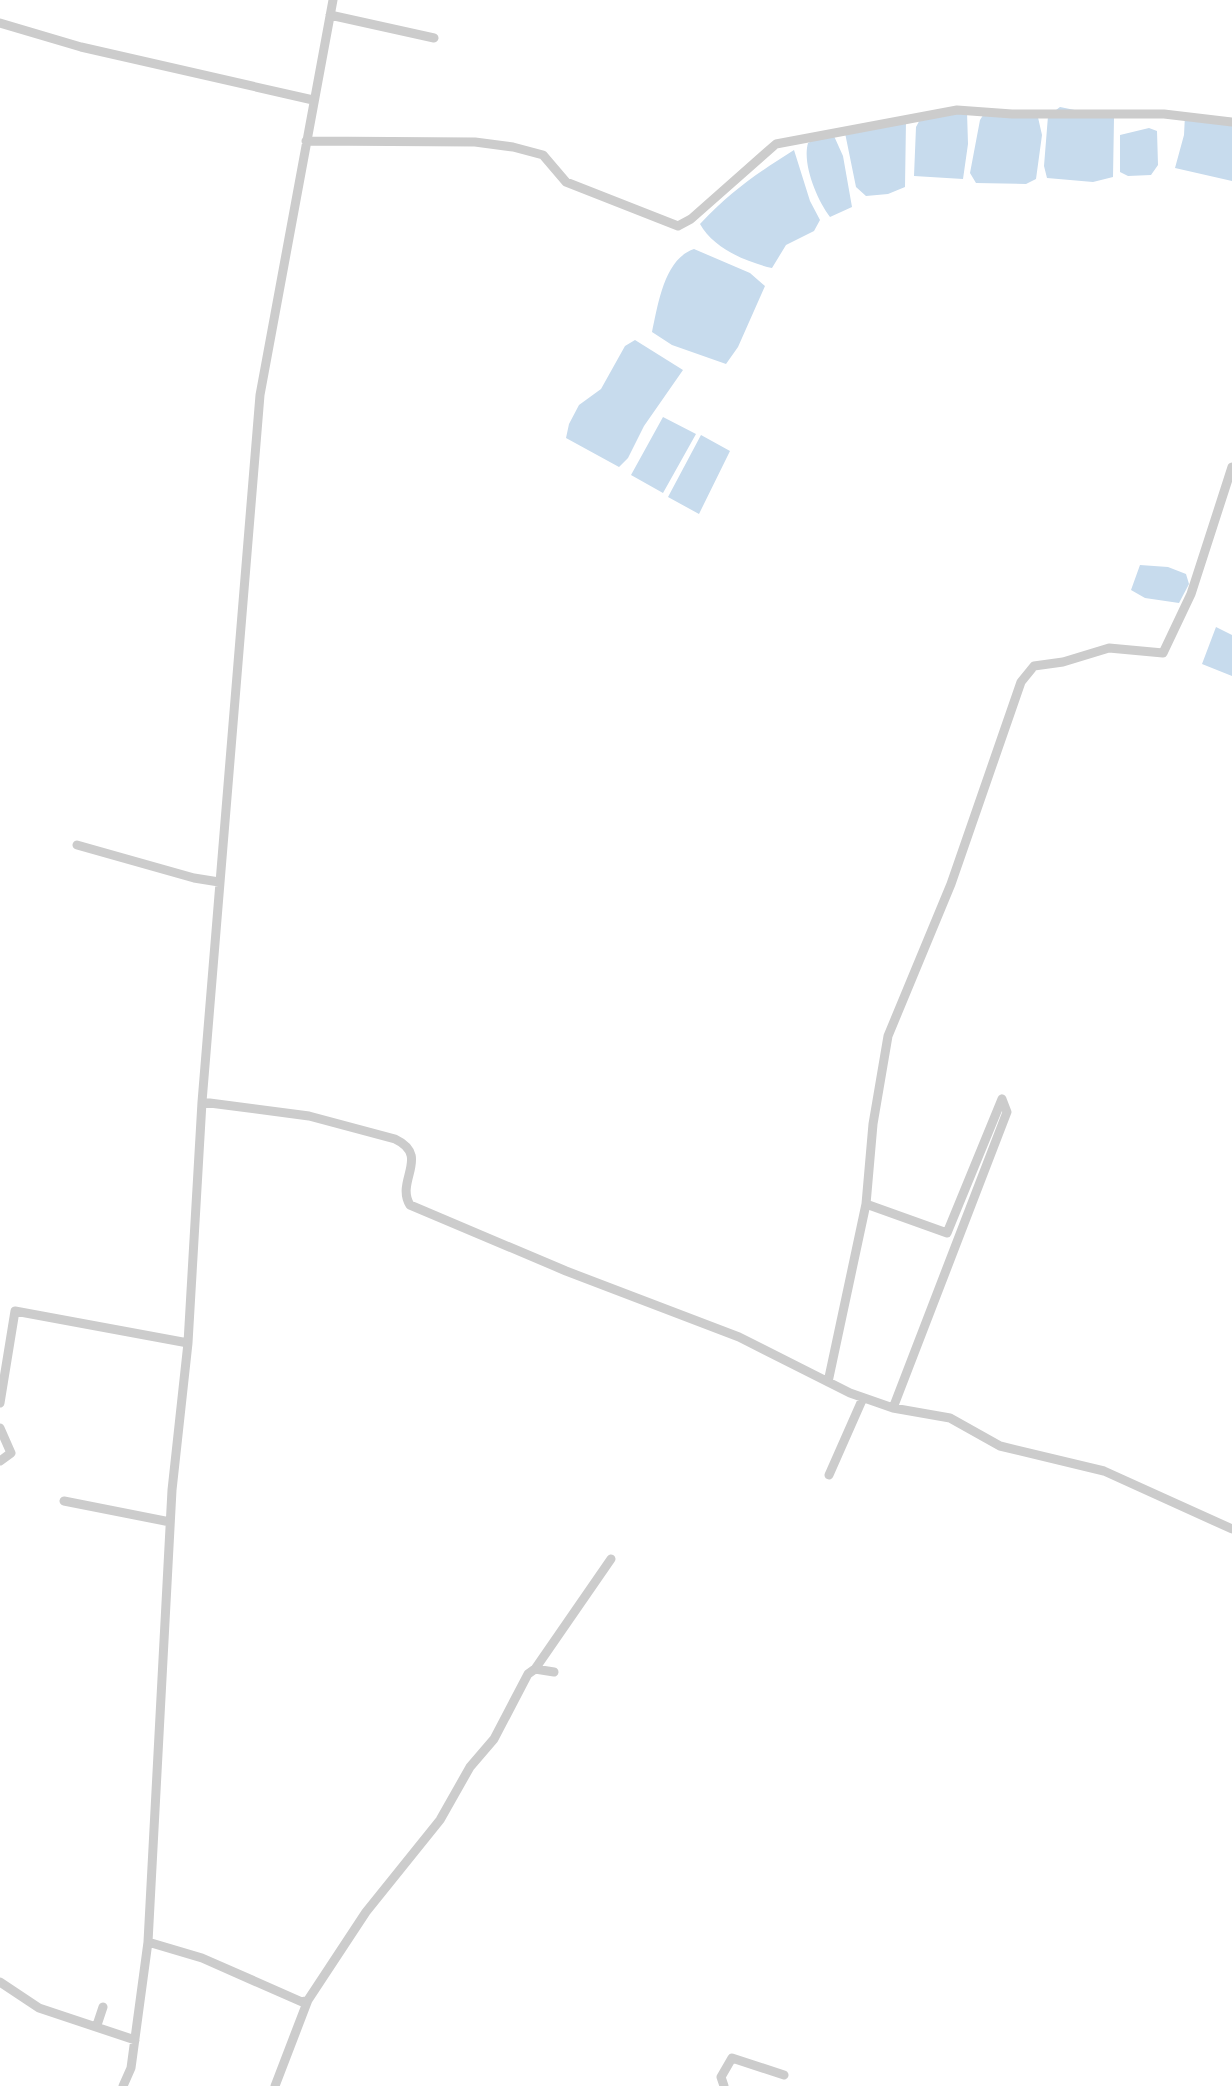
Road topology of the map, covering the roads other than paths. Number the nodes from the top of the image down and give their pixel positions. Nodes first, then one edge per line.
1 (333, 0) edge
2 (330, 15) junction
3 (0, 23) edge
4 (434, 38) dead end
5 (313, 100) junction
6 (1232, 122) edge
7 (306, 141) junction
8 (1232, 467) edge
9 (77, 845) dead end
10 (219, 882) junction
11 (202, 1102) junction
12 (866, 1204) junction
13 (188, 1343) junction
14 (828, 1382) junction
15 (863, 1398) junction
16 (0, 1403) edge
17 (892, 1408) junction
18 (0, 1428) edge
19 (0, 1461) edge
20 (829, 1475) dead end
21 (64, 1501) dead end
22 (170, 1521) junction
23 (1232, 1529) edge
24 (611, 1559) dead end
25 (535, 1669) junction
26 (554, 1672) dead end
27 (148, 1942) junction
28 (0, 1982) edge
29 (308, 2000) junction
30 (103, 2007) dead end
31 (97, 2025) junction
32 (135, 2040) junction
33 (784, 2075) dead end
34 (123, 2086) edge
35 (275, 2086) edge
36 (724, 2086) edge

1 - 2 street
2 - 4 street
2 - 5 street
3 - 5 street
5 - 7 street
6 - 7 street
7 - 10 street
8 - 12 street
9 - 10 street
10 - 11 street
11 - 13 street
11 - 14 street
12 - 14 street
12 - 17 street
13 - 16 street
13 - 22 street
14 - 15 street
15 - 17 street
15 - 20 street
17 - 23 street
18 - 19 street
21 - 22 street
22 - 27 street
24 - 25 street
25 - 26 street
25 - 29 street
27 - 29 street
27 - 32 street
28 - 31 street
29 - 35 street
30 - 31 street
31 - 32 street
32 - 34 street
33 - 36 street

